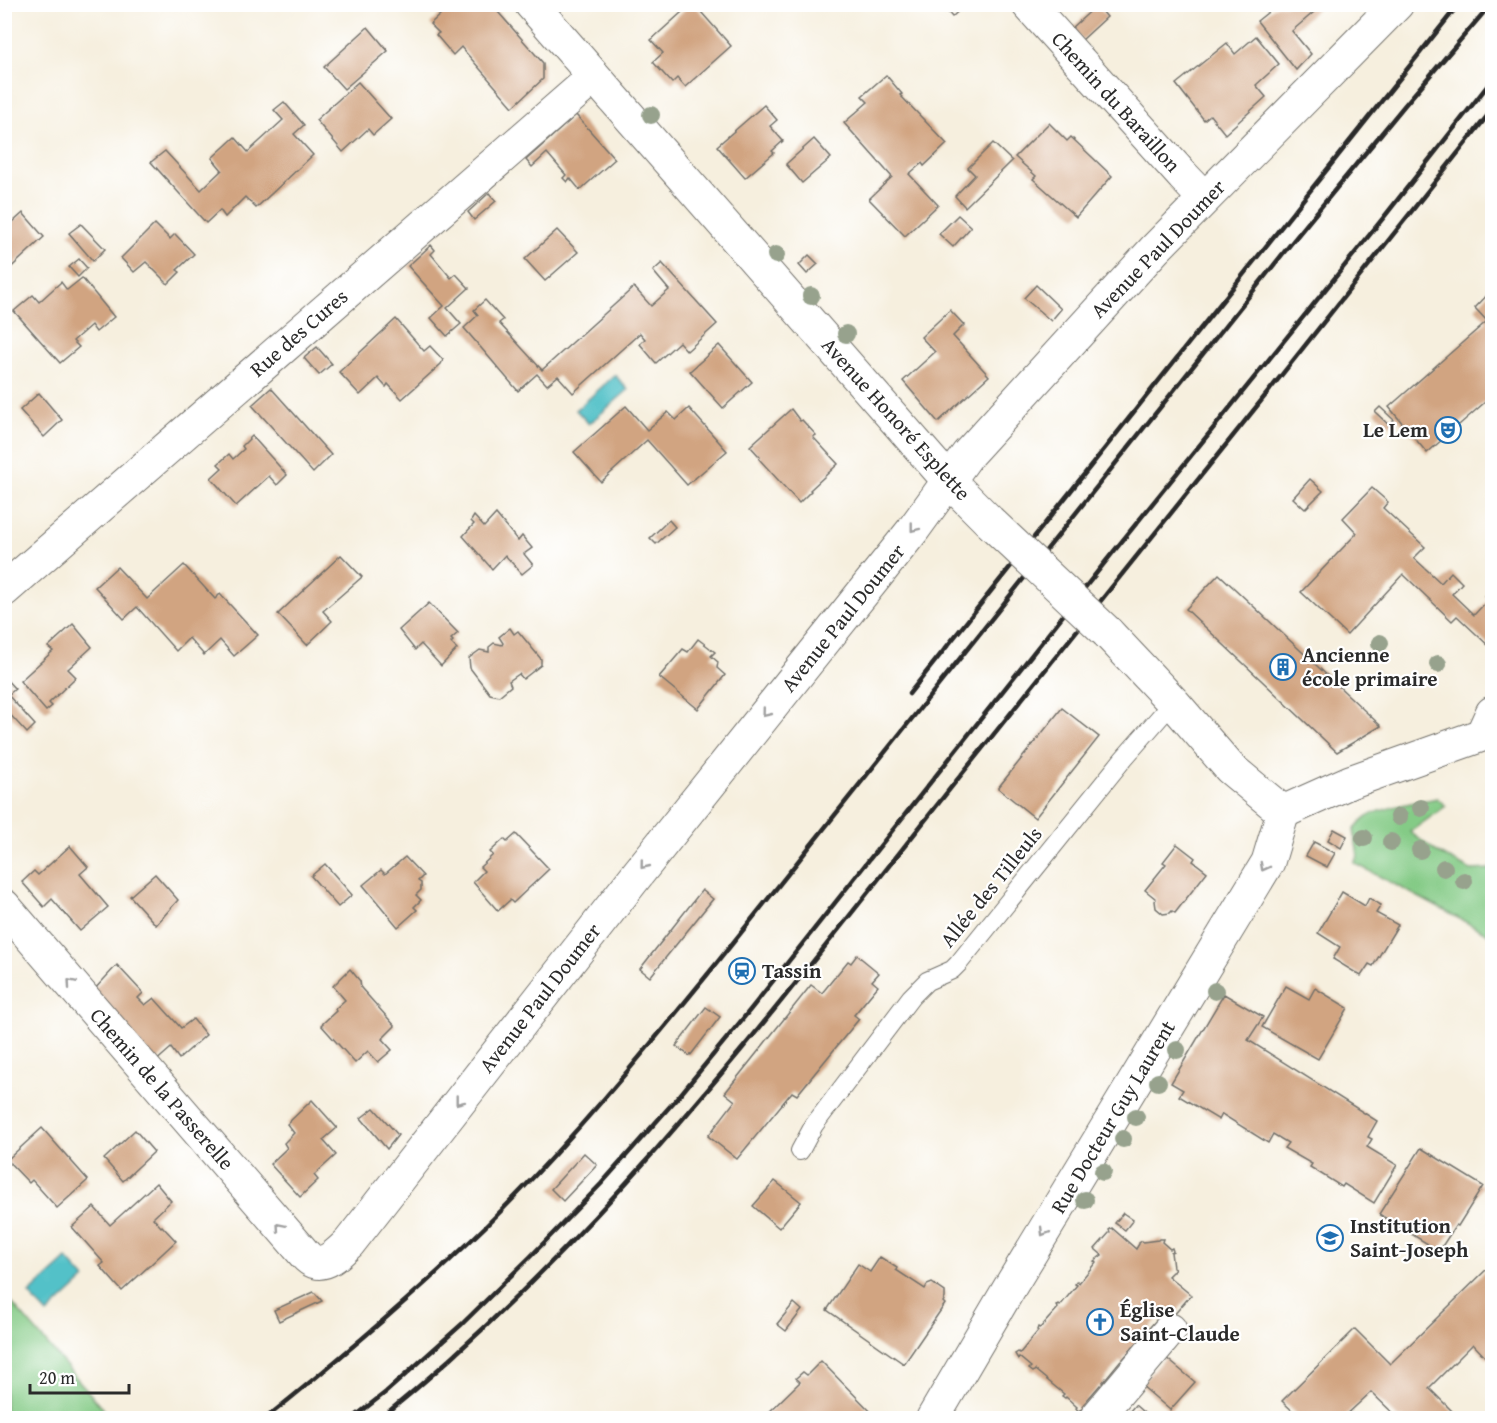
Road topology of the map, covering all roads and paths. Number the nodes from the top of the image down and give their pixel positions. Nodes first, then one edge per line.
1 (531, 4) edge
2 (1028, 4) edge
3 (1397, 4) edge
4 (594, 77) junction
5 (1204, 198) junction
6 (948, 480) junction
7 (4, 590) edge
8 (1173, 702) junction
9 (1489, 729) edge
10 (1283, 812) junction
11 (4, 906) edge
12 (800, 1152) dead end
13 (324, 1262) joint
14 (1170, 1330) dead end
15 (933, 1419) edge
16 (1096, 1419) edge

1 - 4 street, Avenue Honoré Esplette
2 - 5 street, Chemin du Baraillon
3 - 5 street, Avenue Paul Doumer
4 - 6 street, Avenue Honoré Esplette
4 - 7 street, Rue des Cures
5 - 6 street, Avenue Paul Doumer
6 - 8 street, Avenue Honoré Esplette, bridge
6 -> 13 street, Avenue Paul Doumer
8 - 10 street, Avenue Honoré Esplette
8 - 12 lane, Allée des Tilleuls
9 - 10 street
10 -> 15 street, Rue Docteur Guy Laurent
13 -> 11 street, Chemin de la Passerelle
14 - 16 street

